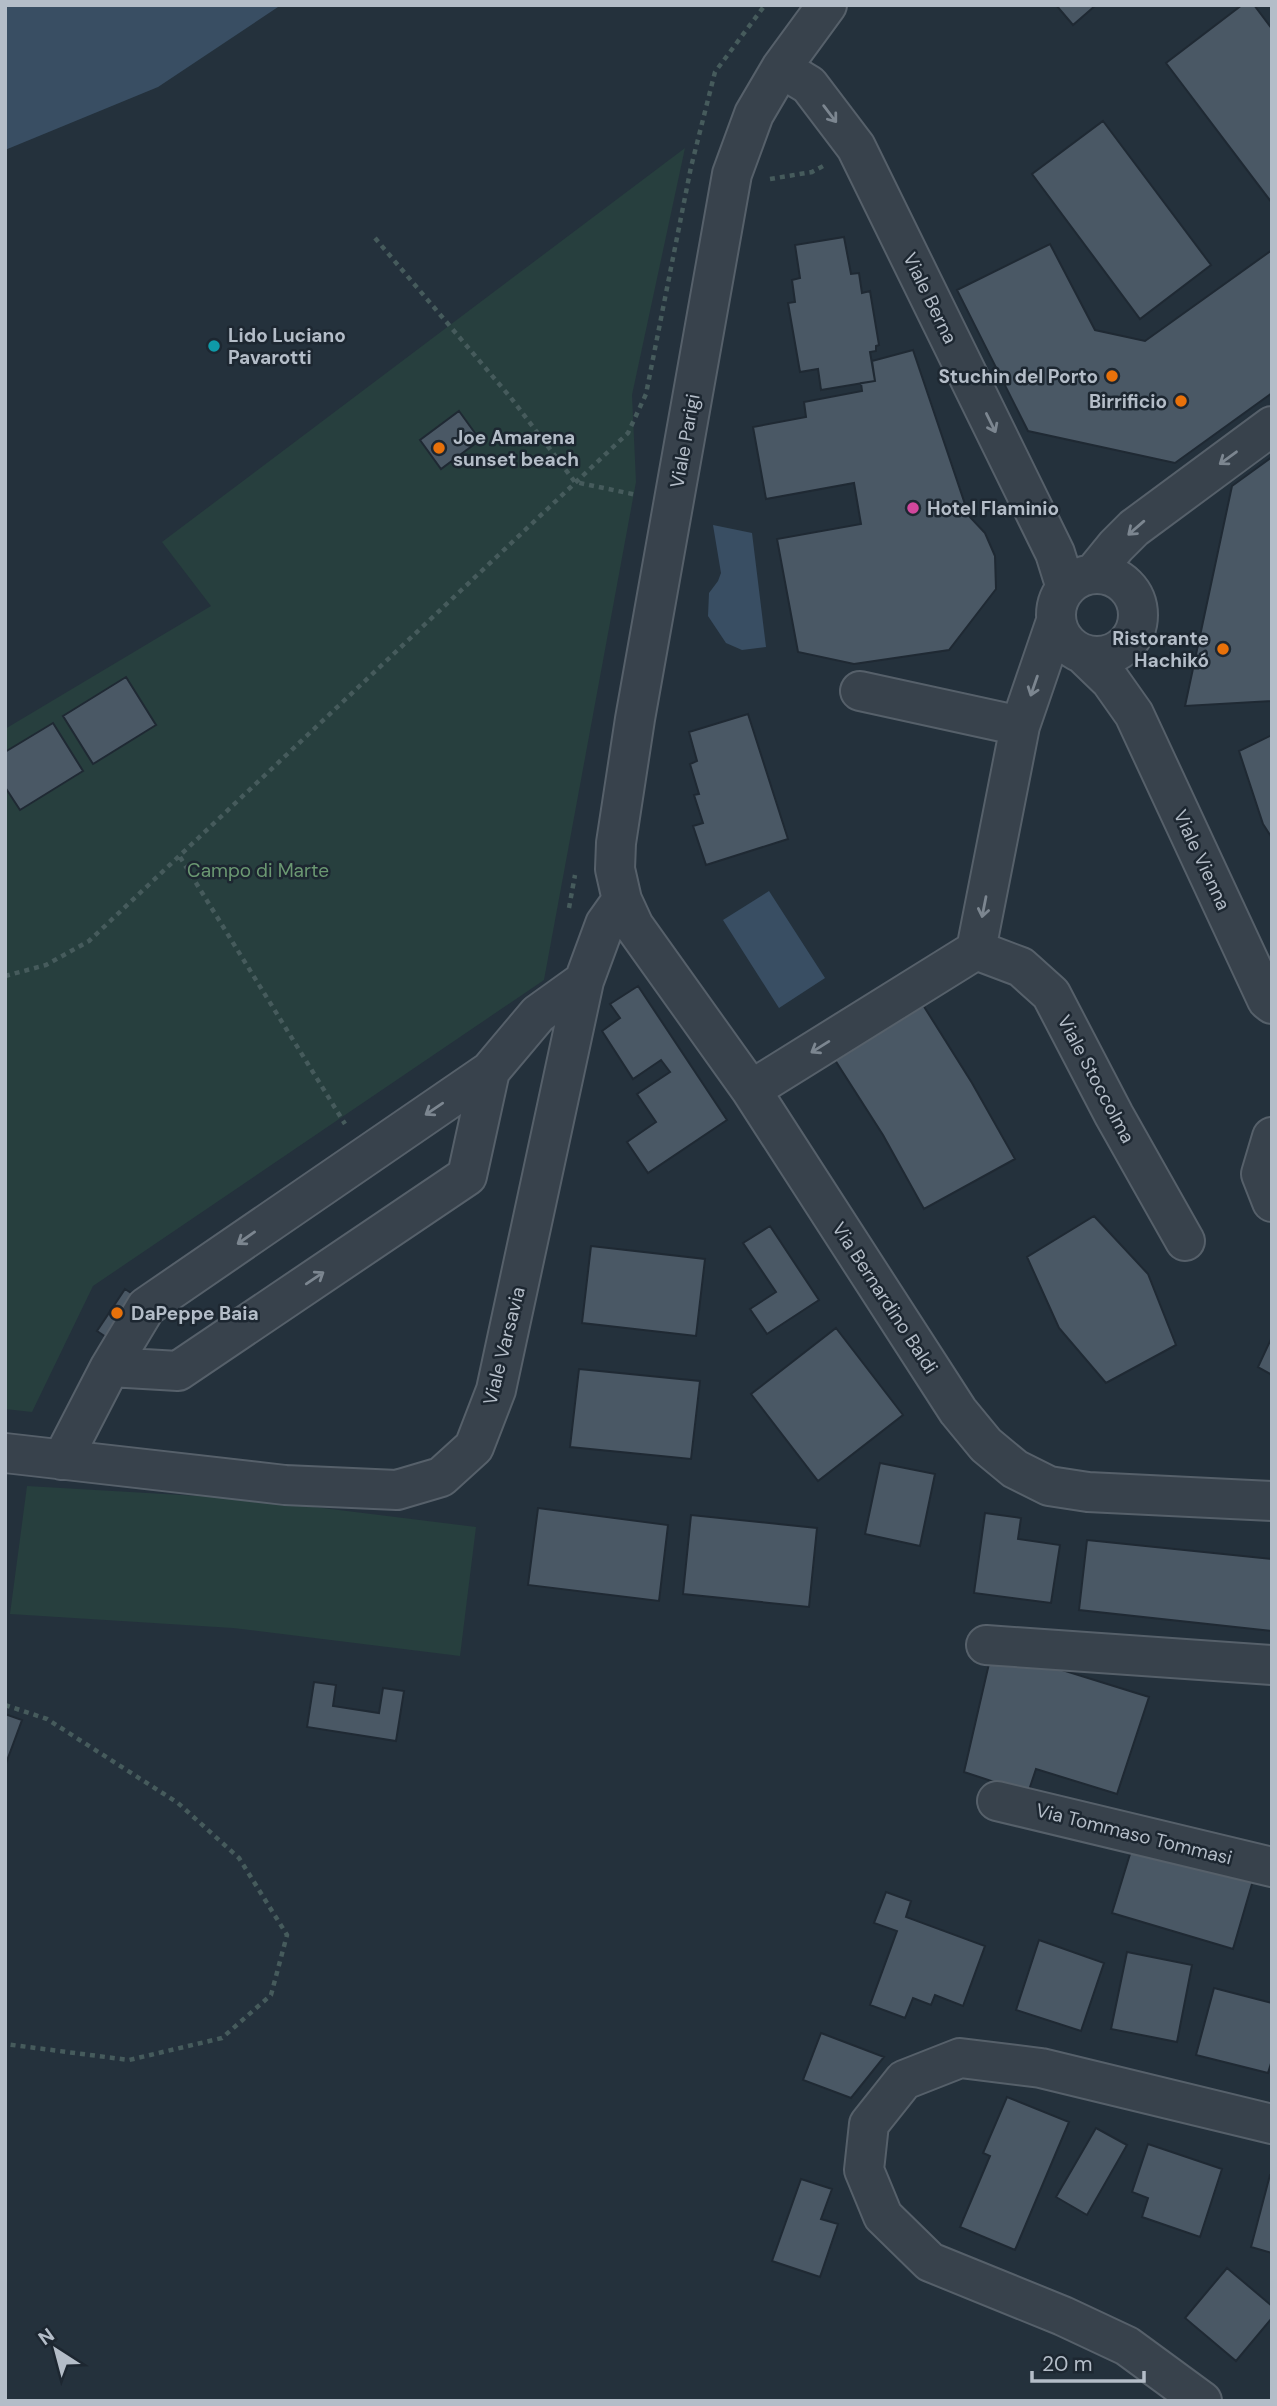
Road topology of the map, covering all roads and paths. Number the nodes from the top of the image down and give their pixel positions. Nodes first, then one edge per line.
1 (827, 5) edge
2 (781, 68) junction
3 (856, 147) junction
4 (770, 179) dead end
5 (375, 238) dead end
6 (646, 394) dead end
7 (1272, 426) edge
8 (575, 482) junction
9 (659, 499) junction
10 (1072, 594) junction
11 (1136, 629) junction
12 (1083, 654) junction
13 (860, 691) dead end
14 (1134, 714) junction
15 (1020, 726) junction
16 (180, 857) junction
17 (622, 900) junction
18 (976, 950) junction
19 (5, 976) edge
20 (584, 981) junction
21 (1272, 1004) edge
22 (490, 1071) junction
23 (751, 1090) junction
24 (1272, 1137) edge
25 (365, 1156) junction
26 (1272, 1202) edge
27 (1185, 1241) dead end
28 (110, 1367) junction
29 (5, 1453) edge
30 (62, 1460) junction
31 (1272, 1502) edge
32 (986, 1645) dead end
33 (1272, 1665) edge
34 (5, 1705) edge
35 (997, 1801) dead end
36 (1272, 1867) edge
37 (5, 2044) edge
38 (1272, 2124) edge
39 (1202, 2401) edge

1 - 2 street, Viale Parigi
2 -> 3 street, Viale Berna
2 - 9 street, Viale Parigi
3 - 4 path
3 -> 10 street, Viale Berna
5 - 8 path
6 - 8 path
7 -> 10 street
8 - 9 path
8 - 16 path
9 - 17 street, Viale Parigi
10 - 11 street
10 - 12 street
10 -> 15 street
11 - 12 street
11 - 14 street
12 - 14 street
13 - 15 street
14 - 21 street, Viale Vienna
15 -> 18 street
16 - 19 path
16 - 25 path
17 - 20 street, Viale Varsavia
17 - 23 street, Via Bernardino Baldi
18 -> 23 street
18 - 27 street, Viale Stoccolma
20 - 22 street
20 - 30 street, Viale Varsavia
22 -> 25 street
28 -> 22 street
23 - 31 street, Via Bernardino Baldi
24 - 26 street
25 -> 28 street
28 - 30 street
29 - 30 street, Viale Varsavia
32 - 33 street
34 - 37 path
35 - 36 street, Via Tommaso Tommasi
38 - 39 street

